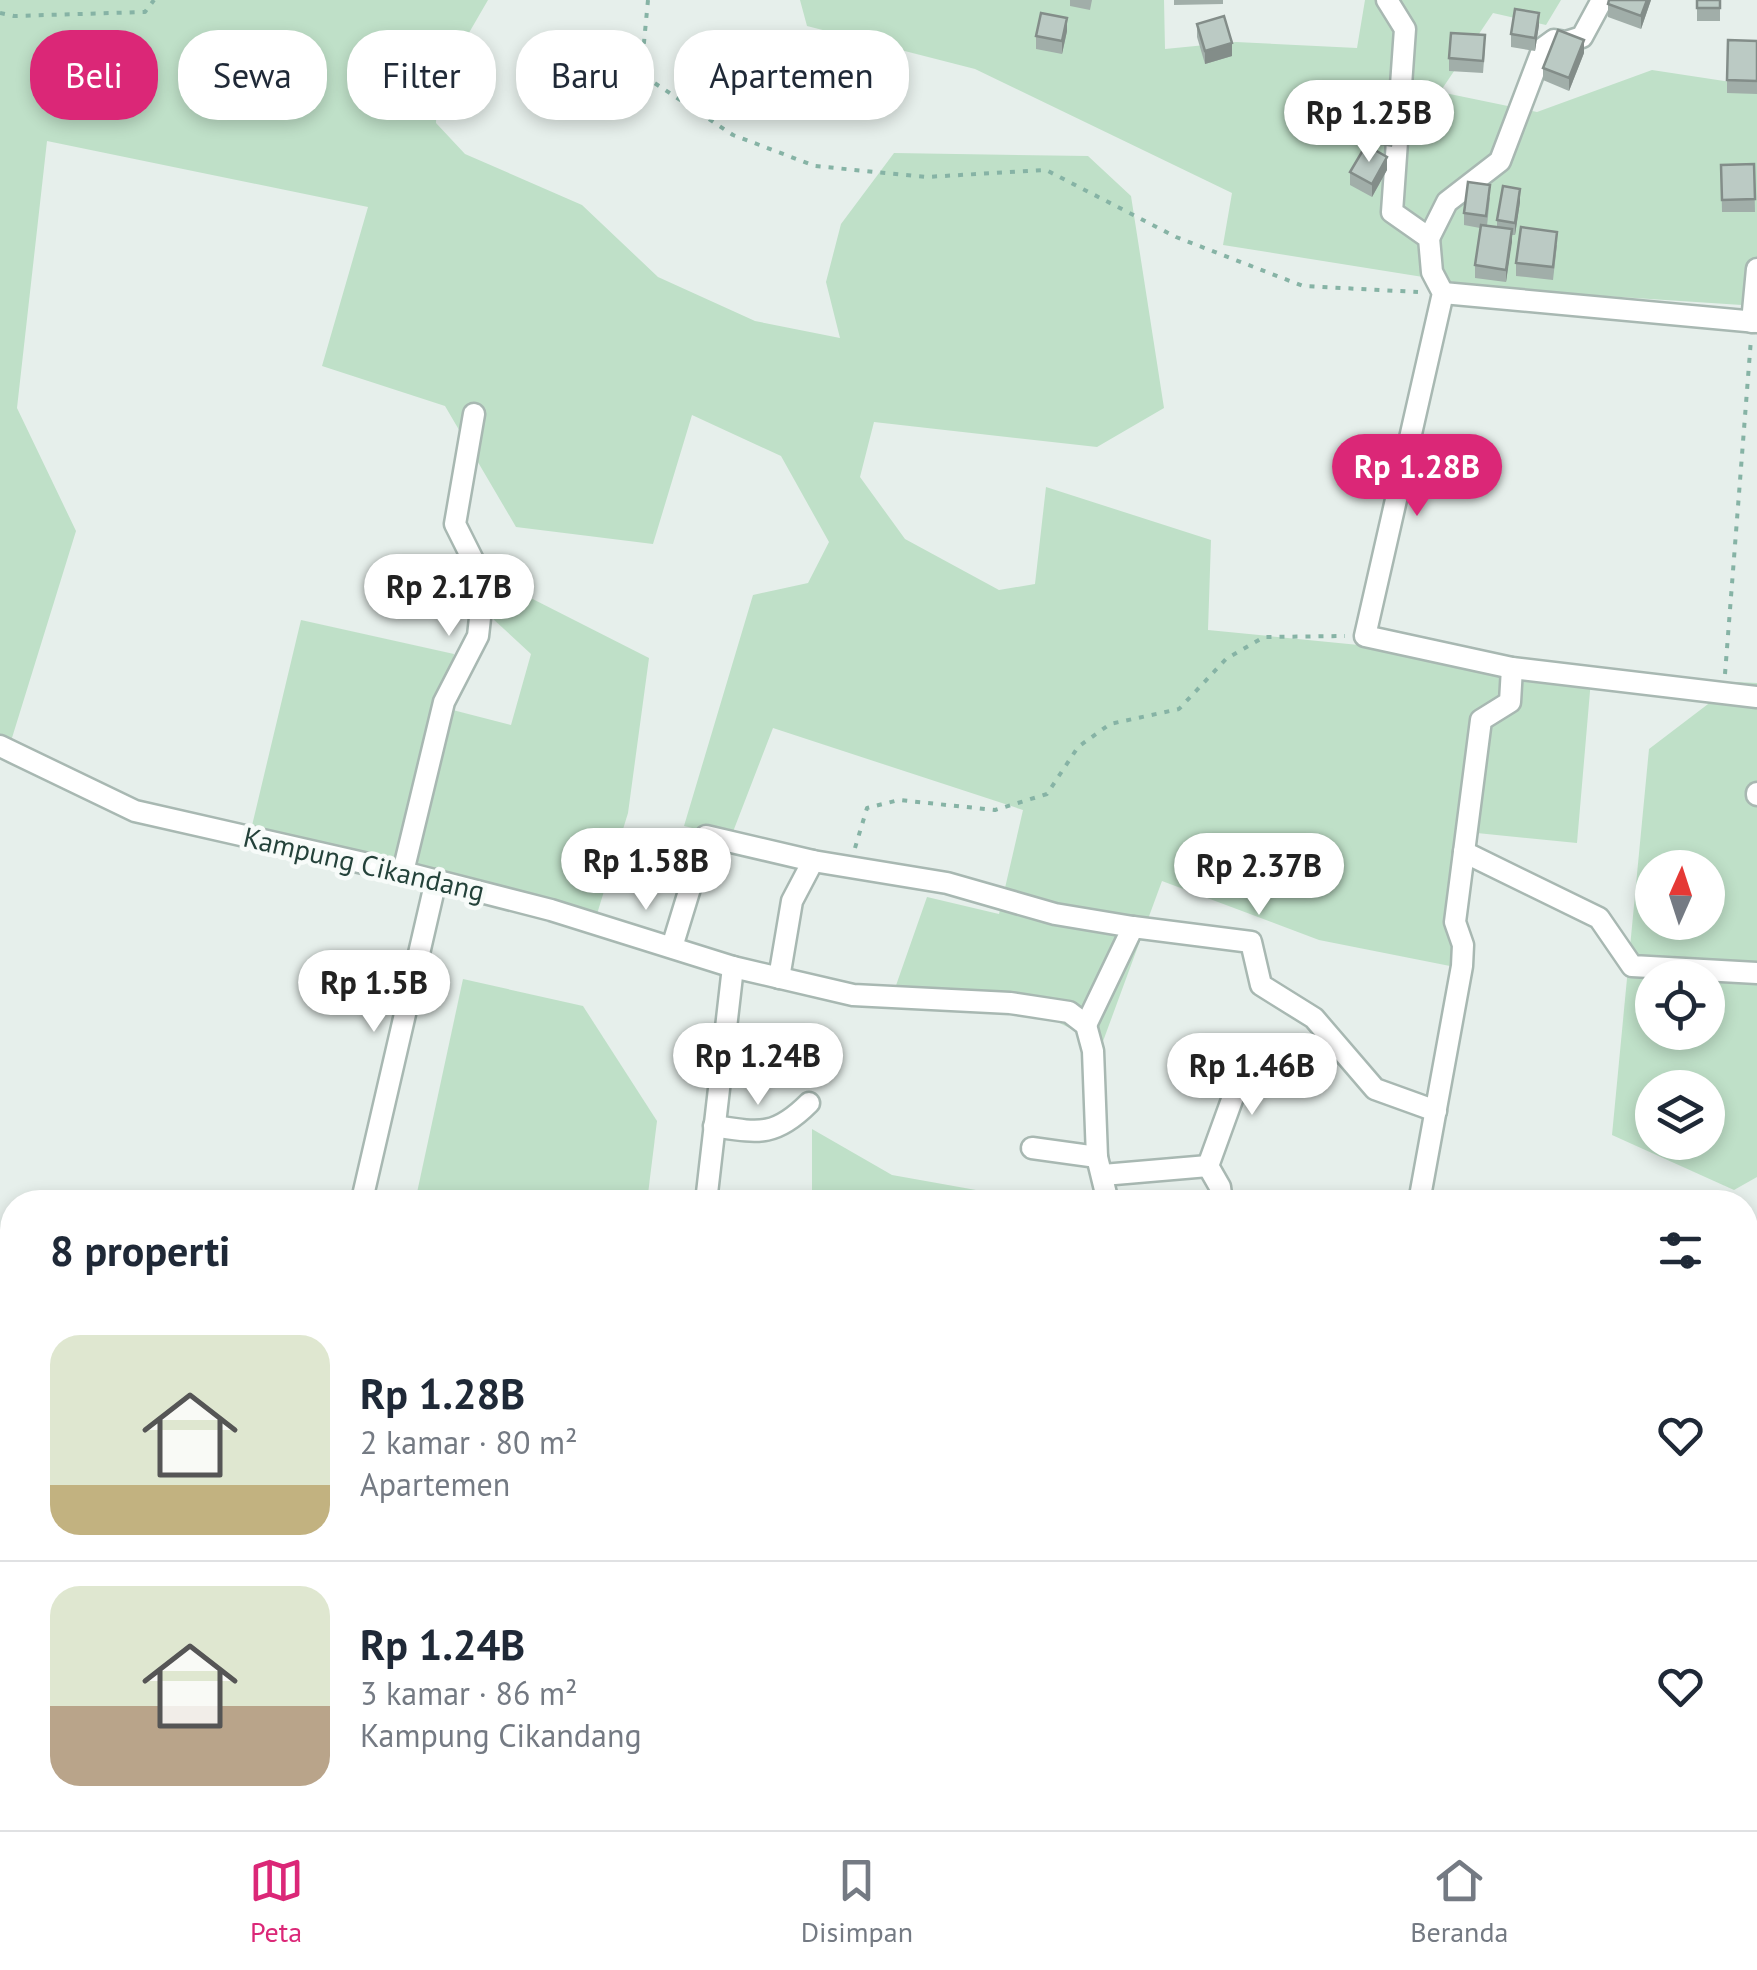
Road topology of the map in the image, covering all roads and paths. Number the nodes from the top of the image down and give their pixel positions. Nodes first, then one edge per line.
1 (154, 0) edge
2 (648, 0) edge
3 (1387, 0) edge
4 (1602, 0) edge
5 (0, 13) edge
6 (1429, 238) junction
7 (1757, 269) edge
8 (1443, 293) junction
9 (1754, 322) edge
10 (474, 414) dead end
11 (1364, 636) junction
12 (1512, 668) junction
13 (1723, 694) junction
14 (1757, 697) edge
15 (0, 746) edge
16 (1464, 852) junction
17 (813, 861) junction
18 (849, 867) junction
19 (403, 872) junction
20 (436, 880) junction
21 (1133, 927) junction
22 (672, 947) junction
23 (733, 967) junction
24 (1757, 972) edge
25 (779, 978) junction
26 (1086, 1026) junction
27 (1232, 1060) dead end
28 (810, 1103) dead end
29 (1436, 1111) junction
30 (714, 1126) junction
31 (1032, 1148) dead end
32 (1100, 1166) junction
33 (1208, 1166) junction
34 (364, 1190) edge
35 (707, 1190) edge
36 (1105, 1190) edge
37 (1220, 1190) edge
38 (1421, 1190) edge

1 - 5 path
2 - 8 path
3 - 6 street
4 - 6 street
6 - 8 street
7 - 9 street
8 - 9 street
8 - 11 street
9 - 13 path
10 - 19 street
11 - 12 street
11 - 18 path
12 - 13 street
12 - 16 street
13 - 14 street
15 - 19 street, Kampung Cikandang
16 - 24 street
16 - 29 street
17 - 18 street
17 - 22 street
17 - 25 street
18 - 21 street
19 - 20 street, Kampung Cikandang
20 - 22 street, Kampung Cikandang
20 - 34 street
21 - 26 street
21 - 29 street
22 - 23 street, Kampung Cikandang
23 - 25 street, Kampung Cikandang
23 - 30 street
25 - 26 street, Kampung Cikandang
26 - 32 street
27 - 33 street
28 - 30 street
29 - 38 street
30 - 35 street
31 - 32 street
32 - 33 street
32 - 36 street
33 - 37 street

